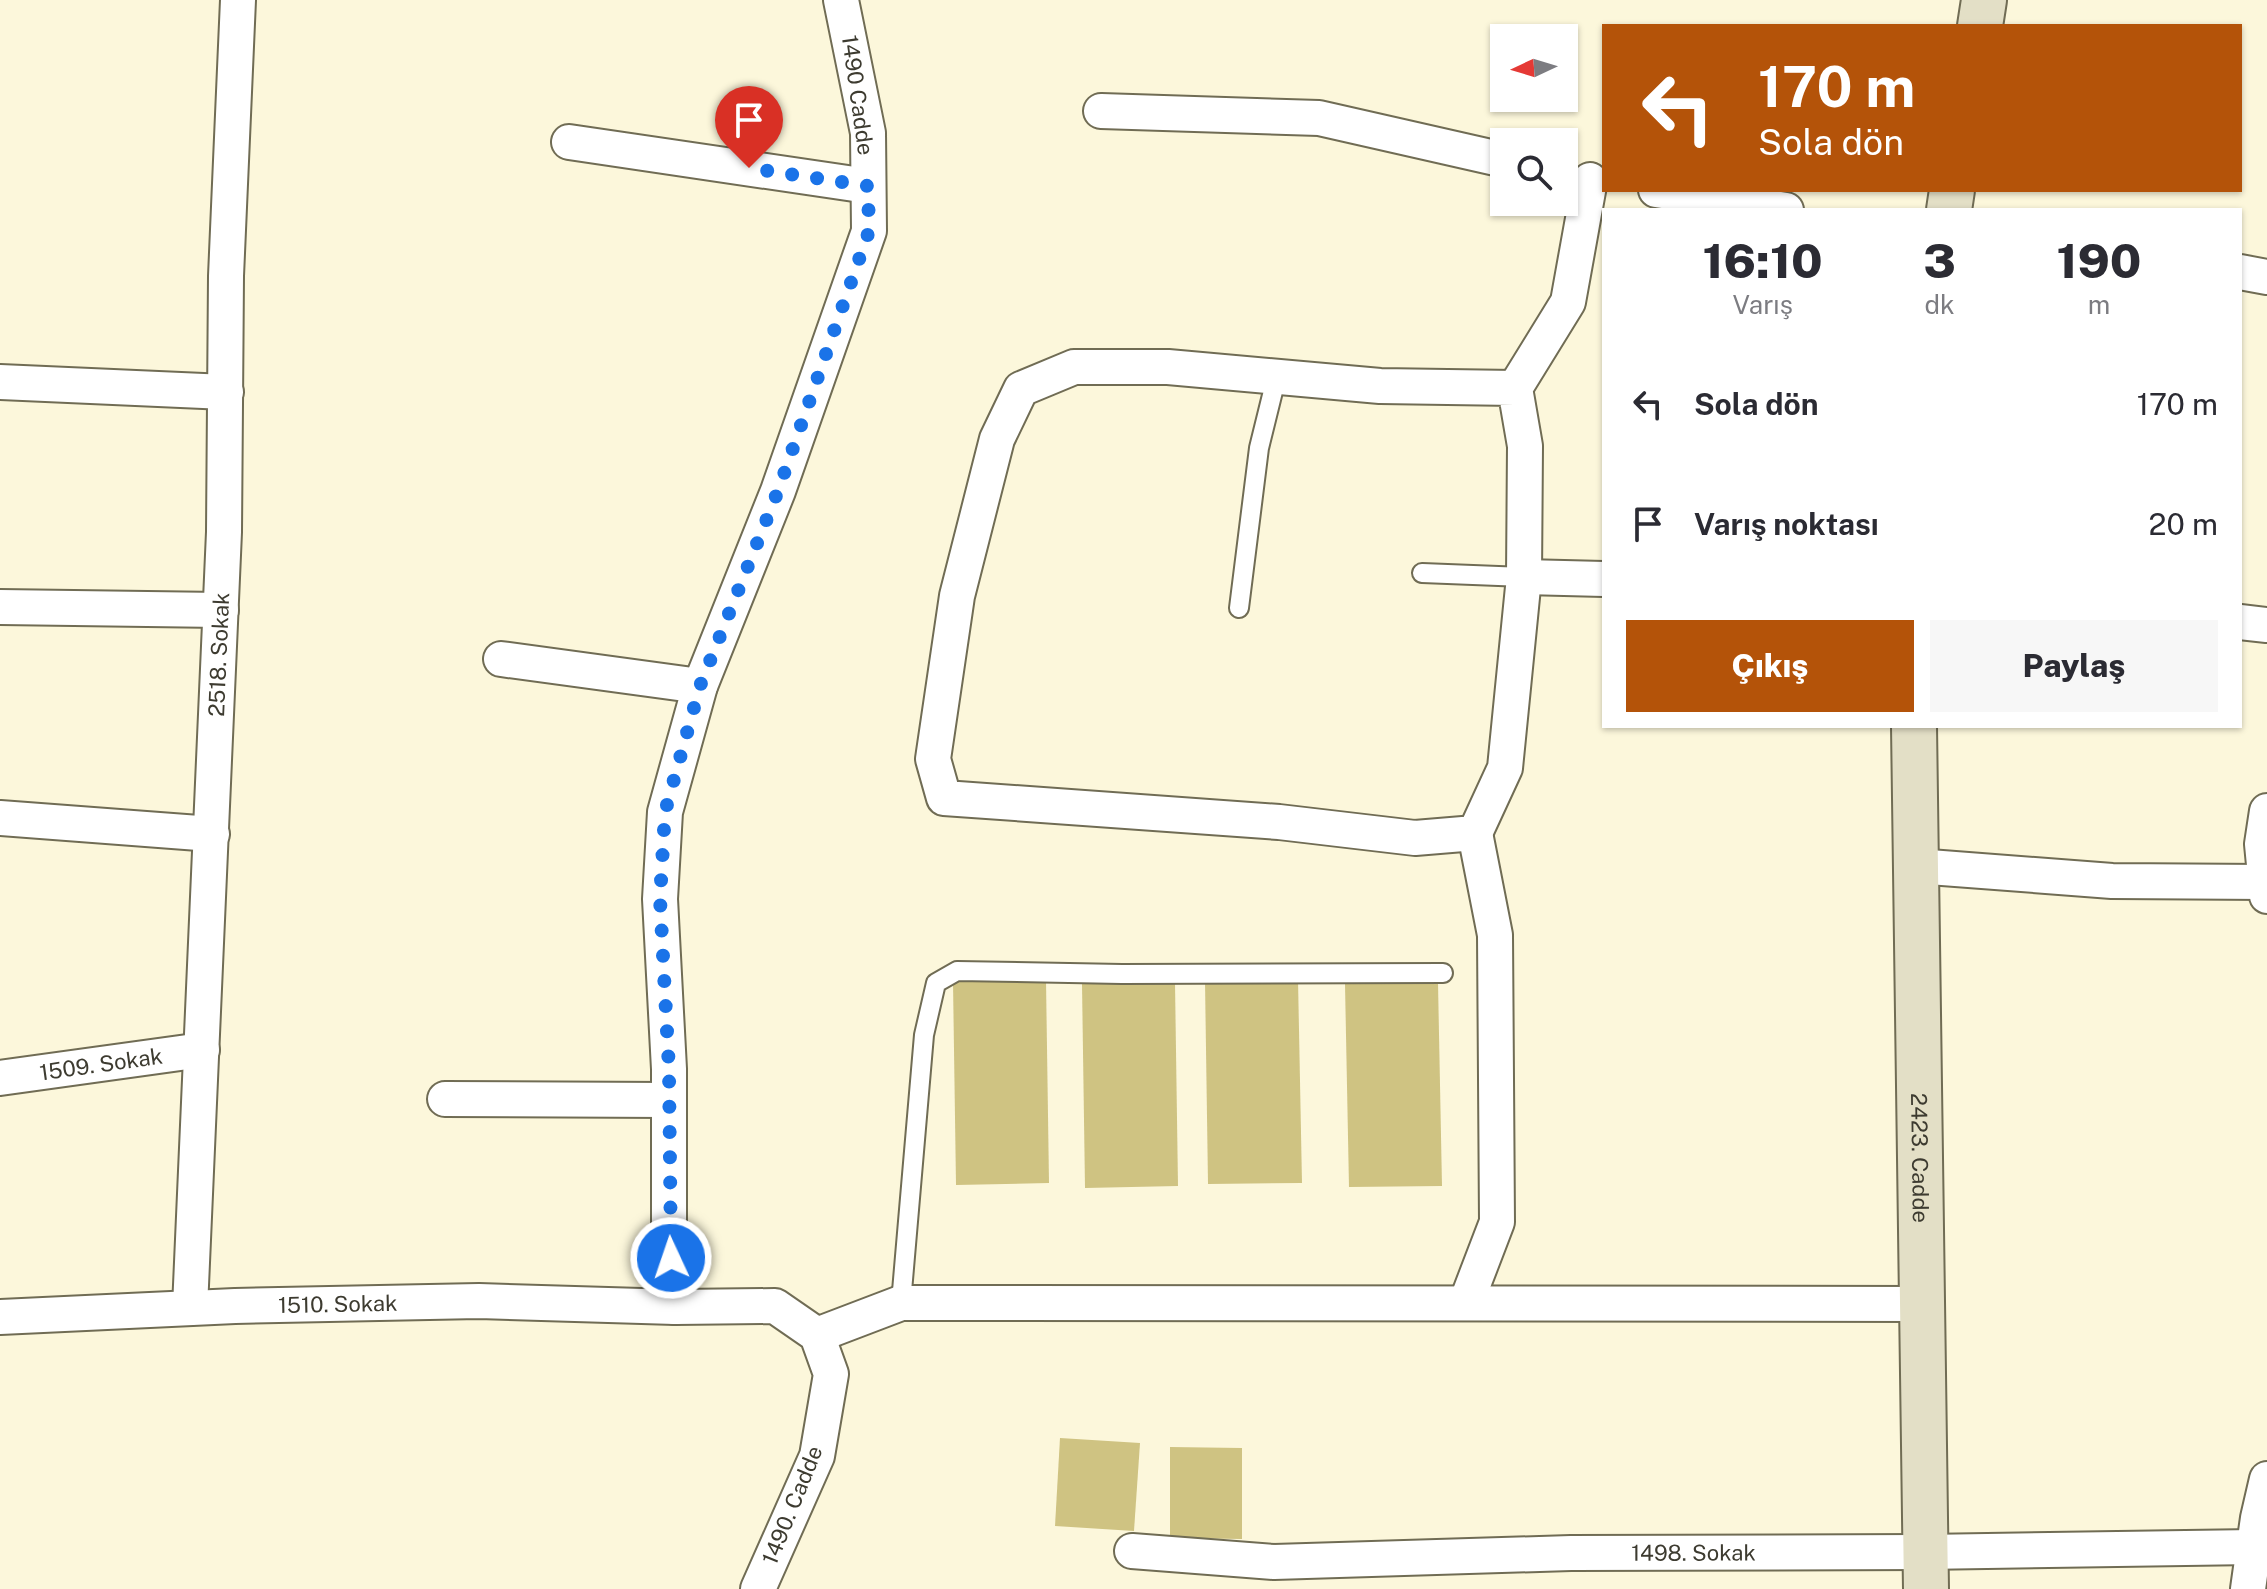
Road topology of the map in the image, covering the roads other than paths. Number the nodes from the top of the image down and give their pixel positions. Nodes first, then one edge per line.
1 (238, 0) edge
2 (841, 0) edge
3 (1984, 0) edge
4 (1980, 24) edge
5 (1101, 111) dead end
6 (569, 142) dead end
7 (1490, 157) edge
8 (1586, 179) edge
9 (868, 186) junction
10 (1669, 192) edge
11 (1773, 208) edge
12 (2242, 272) edge
13 (2267, 277) edge
14 (1277, 375) junction
15 (0, 382) edge
16 (1515, 388) junction
17 (226, 392) junction
18 (1422, 573) dead end
19 (1524, 577) junction
20 (1602, 579) edge
21 (0, 607) edge
22 (1239, 608) dead end
23 (221, 610) junction
24 (2242, 622) edge
25 (2267, 625) edge
26 (501, 659) dead end
27 (700, 686) junction
28 (1914, 728) edge
29 (2267, 811) edge
30 (0, 818) edge
31 (1475, 833) junction
32 (212, 834) junction
33 (1916, 866) junction
34 (2266, 889) edge
35 (1443, 973) dead end
36 (202, 1050) junction
37 (0, 1078) edge
38 (445, 1099) dead end
39 (669, 1100) junction
40 (901, 1303) junction
41 (1466, 1303) junction
42 (1922, 1304) junction
43 (675, 1307) junction
44 (190, 1308) junction
45 (0, 1317) edge
46 (817, 1335) junction
47 (2267, 1479) edge
48 (2254, 1547) junction
49 (1132, 1551) dead end
50 (1925, 1570) edge
51 (758, 1589) edge
52 (2248, 1589) edge

1 - 17 street, 2518. Sokak
2 - 9 street, 1490 Cadde
3 - 4 main road
5 - 7 street
6 - 9 street
8 - 16 street
9 - 27 street, 1490 Cadde
10 - 11 street
12 - 13 street
14 - 16 street
14 - 22 lane
14 - 31 street
15 - 17 street
16 - 19 street
17 - 23 street, 2518. Sokak
18 - 19 lane
19 - 20 street
19 - 31 street
21 - 23 street
23 - 32 street, 2518. Sokak
24 - 25 street
26 - 27 street
27 - 39 street, 1490 Cadde
28 - 33 main road, 2423. Cadde
29 - 34 street
30 - 32 street
31 - 41 street
32 - 36 street, 2518. Sokak
33 - 34 street
33 - 42 main road, 2423. Cadde
35 - 40 lane
36 - 37 street, 1509. Sokak
36 - 44 street, 2518. Sokak
38 - 39 street
39 - 43 street, 1490 Cadde
40 - 41 street
40 - 46 street
41 - 42 street
42 - 50 main road, 2423. Cadde
43 - 44 street, 1510. Sokak
43 - 46 street
44 - 45 street, 1510. Sokak
46 - 51 street, 1490. Cadde
47 - 48 street
48 - 50 street, 1498. Sokak
48 - 52 street
49 - 50 street, 1498. Sokak

